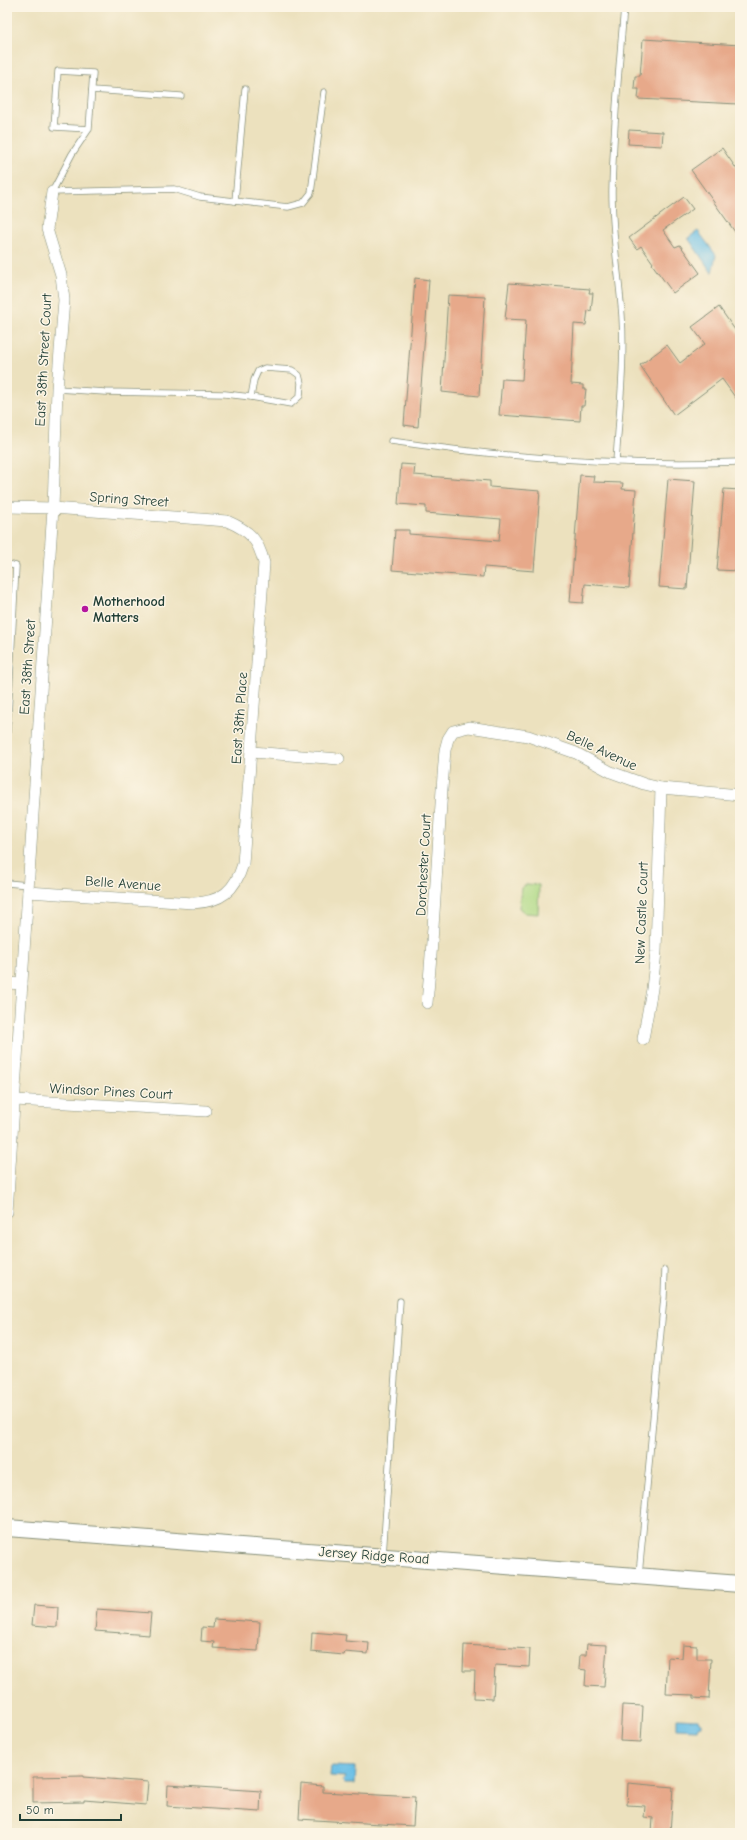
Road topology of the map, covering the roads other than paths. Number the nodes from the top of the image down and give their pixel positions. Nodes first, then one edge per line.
1 (624, 7) edge
2 (245, 89) dead end
3 (92, 90) junction
4 (324, 92) dead end
5 (181, 96) dead end
6 (89, 129) junction
7 (52, 192) junction
8 (235, 201) junction
9 (57, 389) junction
10 (251, 397) junction
11 (391, 441) dead end
12 (616, 462) junction
13 (740, 462) edge
14 (7, 507) edge
15 (52, 508) junction
16 (247, 531) joint
17 (7, 564) edge
18 (453, 731) joint
19 (7, 735) edge
20 (252, 752) junction
21 (339, 759) dead end
22 (661, 788) junction
23 (740, 795) edge
24 (7, 883) edge
25 (28, 888) junction
26 (216, 900) joint
27 (7, 983) edge
28 (22, 984) junction
29 (427, 1003) dead end
30 (643, 1039) dead end
31 (15, 1100) junction
32 (206, 1111) dead end
33 (7, 1212) edge
34 (664, 1270) dead end
35 (400, 1301) dead end
36 (7, 1528) edge
37 (383, 1556) junction
38 (639, 1576) junction
39 (740, 1584) edge

1 - 12 lane
2 - 8 lane
3 - 5 lane
3 - 6 lane
3 - 6 lane
4 - 8 lane
6 - 7 lane
7 - 8 lane
7 - 9 street, East 38th Street Court
9 - 10 lane
9 - 15 street, East 38th Street Court
10 - 10 lane
11 - 12 lane
12 - 13 lane
14 - 15 street, Spring Street
15 - 16 street, Spring Street
15 - 25 street, East 38th Street
16 - 20 street, East 38th Place
17 - 19 lane
18 - 22 street, Belle Avenue
18 - 29 street, Dorchester Court
20 - 21 street
20 - 26 street, East 38th Place
22 - 23 street, Belle Avenue
22 - 30 street, New Castle Court
24 - 25 lane
25 - 26 street, Belle Avenue
25 - 28 street, East 38th Street
27 - 28 street
28 - 31 street, East 38th Street
31 - 32 street, Windsor Pines Court
31 - 33 street, East 38th Street
34 - 38 lane
35 - 37 lane
36 - 37 main road, Jersey Ridge Road
37 - 38 main road, Jersey Ridge Road
38 - 39 main road, Jersey Ridge Road

